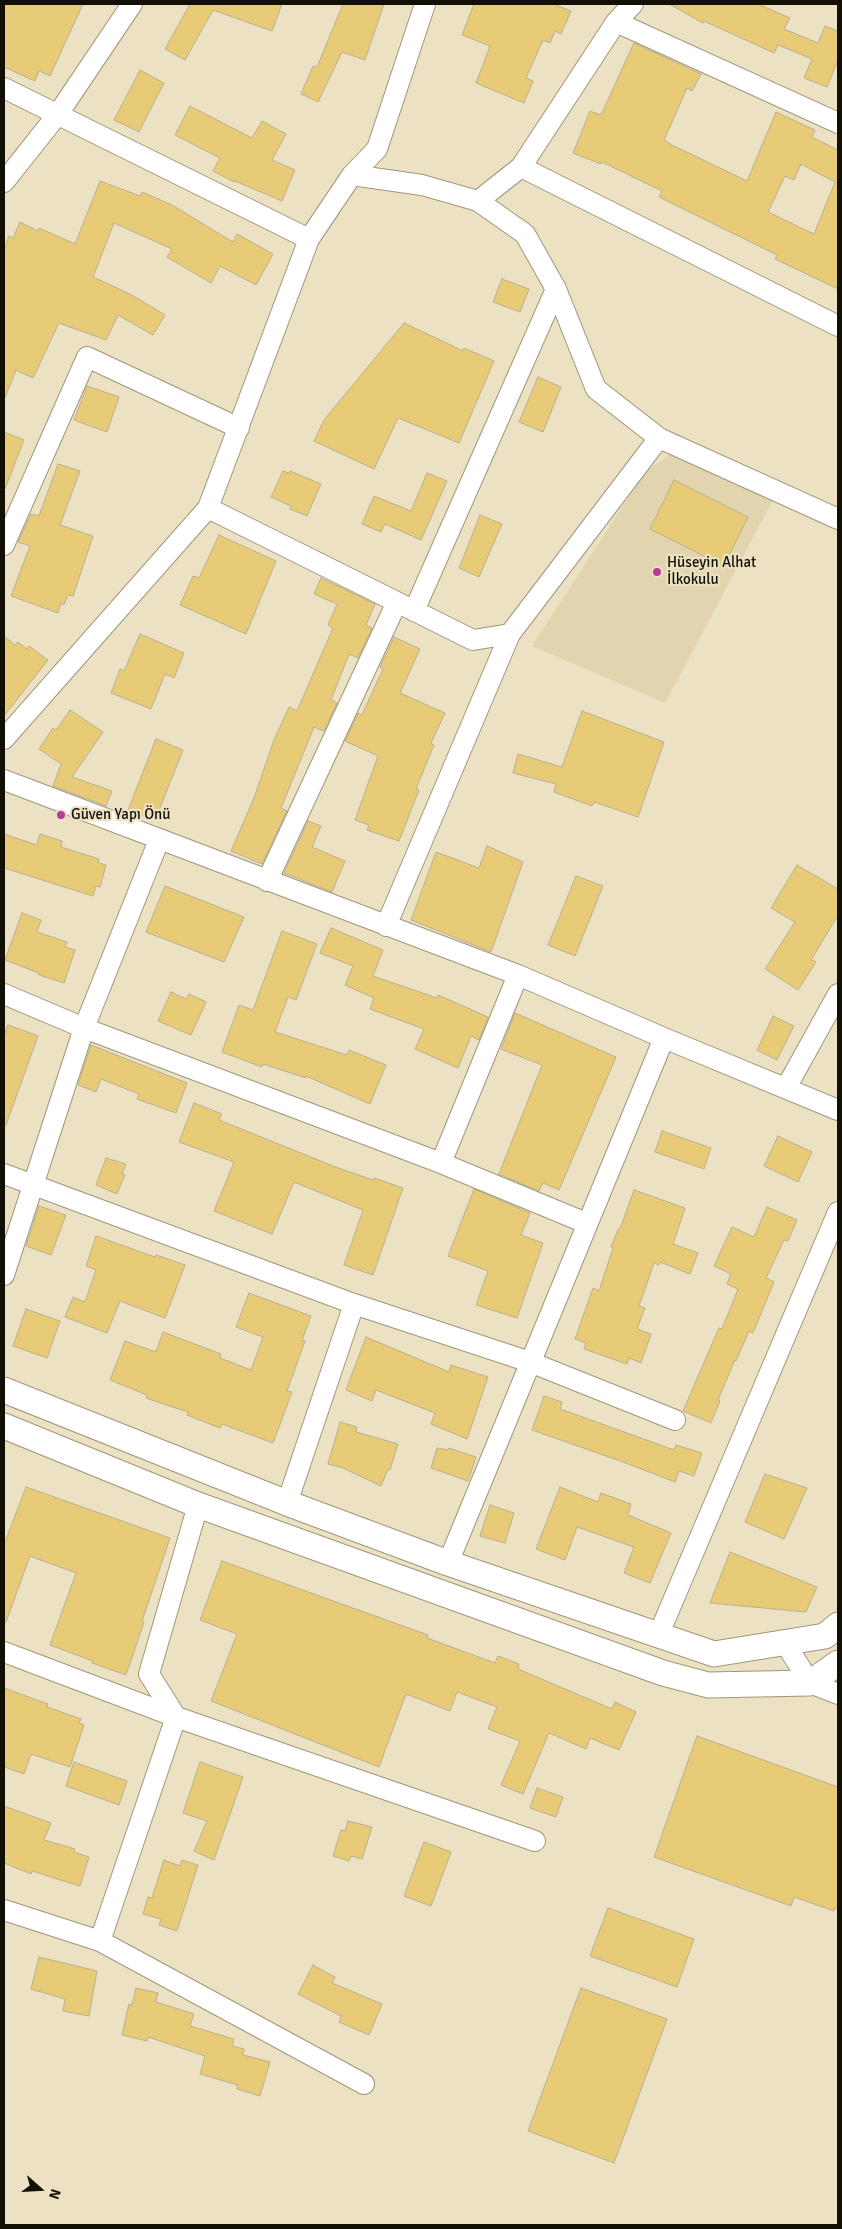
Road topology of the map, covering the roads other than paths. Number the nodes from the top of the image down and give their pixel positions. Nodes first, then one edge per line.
1 (132, 4) edge
2 (425, 4) edge
3 (633, 4) edge
4 (616, 22) junction
5 (4, 88) edge
6 (58, 114) junction
7 (838, 124) edge
8 (521, 167) junction
9 (352, 175) junction
10 (4, 182) edge
11 (478, 201) junction
12 (309, 238) junction
13 (556, 289) junction
14 (838, 326) edge
15 (239, 428) junction
16 (659, 438) junction
17 (208, 508) junction
18 (838, 519) edge
19 (4, 545) edge
20 (406, 607) junction
21 (510, 634) junction
22 (4, 739) edge
23 (4, 780) edge
24 (159, 840) junction
25 (266, 880) junction
26 (386, 926) junction
27 (518, 975) junction
28 (4, 994) edge
29 (838, 994) edge
30 (84, 1028) junction
31 (664, 1038) junction
32 (786, 1088) junction
33 (838, 1110) edge
34 (441, 1163) junction
35 (4, 1174) edge
36 (32, 1185) junction
37 (838, 1212) edge
38 (586, 1223) junction
39 (4, 1275) edge
40 (354, 1304) junction
41 (530, 1362) junction
42 (4, 1390) edge
43 (675, 1420) dead end
44 (4, 1426) edge
45 (287, 1503) junction
46 (198, 1505) junction
47 (448, 1563) junction
48 (838, 1626) edge
49 (658, 1636) junction
50 (785, 1643) junction
51 (4, 1652) edge
52 (838, 1664) edge
53 (810, 1683) junction
54 (838, 1694) edge
55 (176, 1717) junction
56 (534, 1841) dead end
57 (4, 1910) edge
58 (100, 1942) junction
59 (364, 2084) dead end

1 - 6 street
2 - 9 street
3 - 4 street
4 - 7 street
4 - 8 street
5 - 6 street
6 - 10 street
6 - 12 street
8 - 11 street
8 - 14 street
9 - 11 street
9 - 12 street
11 - 13 street
12 - 15 street
13 - 16 street
13 - 20 street
15 - 17 street
15 - 19 street
16 - 18 street
16 - 21 street
17 - 20 street
17 - 22 street
20 - 21 street
20 - 25 street
21 - 26 street
23 - 24 street
24 - 25 street
24 - 30 street
25 - 26 street
26 - 27 street
27 - 31 street
27 - 34 street
28 - 30 street
29 - 32 street
30 - 34 street
30 - 36 street
31 - 32 street
31 - 38 street
32 - 33 street
34 - 38 street
35 - 36 street
36 - 39 street
36 - 40 street
37 - 49 street
38 - 41 street
40 - 41 street
40 - 45 street
41 - 43 street
41 - 47 street
42 - 45 street
44 - 46 street
45 - 47 street
46 - 53 street
46 - 55 street
47 - 49 street
48 - 50 street
49 - 50 street
50 - 53 street
51 - 55 street
52 - 53 street
53 - 54 street
55 - 56 street
55 - 58 street
57 - 58 street
58 - 59 street

